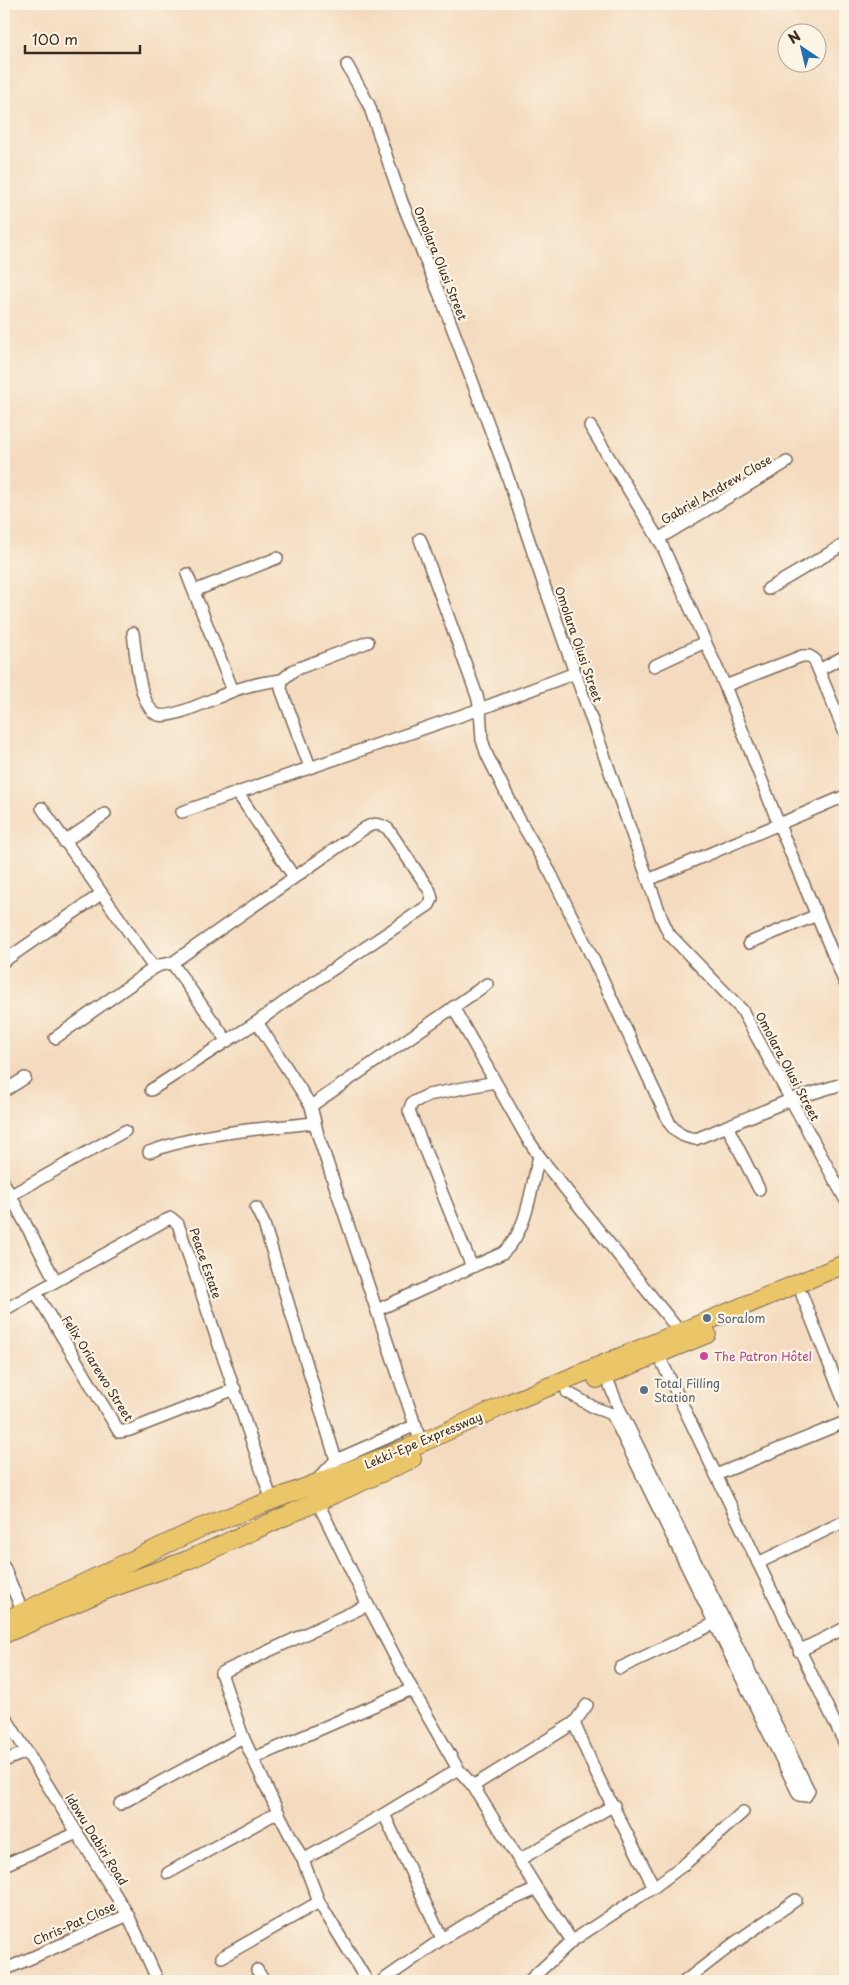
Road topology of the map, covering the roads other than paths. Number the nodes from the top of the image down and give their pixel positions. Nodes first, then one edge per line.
1 (347, 65) dead end
2 (590, 426) dead end
3 (788, 462) dead end
4 (420, 539) dead end
5 (658, 539) junction
6 (845, 544) edge
7 (278, 558) dead end
8 (187, 574) dead end
9 (768, 589) dead end
10 (194, 591) junction
11 (133, 634) dead end
12 (368, 642) dead end
13 (705, 642) junction
14 (845, 656) edge
15 (654, 666) dead end
16 (819, 670) junction
17 (575, 673) junction
18 (282, 680) junction
19 (725, 686) junction
20 (233, 691) junction
21 (480, 709) junction
22 (845, 733) edge
23 (310, 767) junction
24 (237, 792) junction
25 (845, 796) edge
26 (42, 808) dead end
27 (182, 812) dead end
28 (105, 814) dead end
29 (779, 824) junction
30 (64, 842) junction
31 (294, 878) junction
32 (648, 880) junction
33 (101, 894) junction
34 (817, 915) junction
35 (749, 944) dead end
36 (4, 961) edge
37 (172, 963) junction
38 (154, 968) junction
39 (845, 983) edge
40 (487, 984) dead end
41 (452, 1007) junction
42 (257, 1022) junction
43 (55, 1038) dead end
44 (227, 1041) junction
45 (25, 1078) dead end
46 (495, 1082) junction
47 (842, 1084) dead end
48 (151, 1090) dead end
49 (4, 1091) edge
50 (790, 1100) junction
51 (311, 1106) junction
52 (314, 1123) junction
53 (727, 1126) junction
54 (125, 1131) dead end
55 (149, 1152) dead end
56 (539, 1156) junction
57 (4, 1183) edge
58 (758, 1189) dead end
59 (8, 1197) edge
60 (845, 1199) edge
61 (256, 1208) dead end
62 (845, 1264) edge
63 (472, 1267) junction
64 (845, 1277) edge
65 (56, 1280) junction
66 (36, 1293) junction
67 (802, 1295) junction
68 (4, 1310) edge
69 (377, 1310) junction
70 (680, 1332) junction
71 (658, 1354) junction
72 (606, 1376) junction
73 (235, 1389) junction
74 (568, 1392) junction
75 (845, 1404) edge
76 (845, 1422) edge
77 (416, 1425) junction
78 (421, 1443) junction
79 (336, 1460) junction
80 (641, 1462) junction
81 (716, 1475) junction
82 (315, 1493) junction
83 (272, 1501) junction
84 (845, 1521) edge
85 (187, 1534) junction
86 (196, 1556) junction
87 (758, 1563) junction
88 (4, 1567) edge
89 (368, 1605) junction
90 (23, 1613) junction
91 (4, 1621) edge
92 (719, 1621) junction
93 (845, 1628) edge
94 (4, 1634) edge
95 (799, 1651) junction
96 (620, 1668) dead end
97 (412, 1689) junction
98 (586, 1704) dead end
99 (4, 1715) edge
100 (845, 1717) edge
101 (574, 1724) junction
102 (835, 1724) junction
103 (243, 1737) junction
104 (845, 1744) edge
105 (26, 1752) junction
106 (254, 1758) junction
107 (4, 1761) edge
108 (458, 1769) junction
109 (473, 1786) junction
110 (120, 1804) dead end
111 (614, 1806) junction
112 (278, 1812) junction
113 (743, 1812) dead end
114 (384, 1814) junction
115 (77, 1833) junction
116 (303, 1860) junction
117 (519, 1860) junction
118 (4, 1865) edge
119 (168, 1873) dead end
120 (654, 1887) junction
121 (537, 1890) junction
122 (796, 1900) dead end
123 (319, 1902) junction
124 (128, 1914) junction
125 (442, 1939) junction
126 (572, 1941) junction
127 (222, 1957) dead end
128 (4, 1970) edge
129 (258, 1970) dead end
130 (534, 1979) edge
131 (158, 1981) edge
132 (264, 1981) edge
133 (367, 1981) edge
134 (382, 1981) edge
135 (685, 1981) edge

1 - 17 street, Omolara Olusi Street
2 - 5 street
3 - 5 street, Gabriel Andrew Close
4 - 21 street
5 - 13 street
6 - 9 street
7 - 10 street
8 - 10 street
10 - 20 street
11 - 20 street
12 - 18 street
13 - 15 street
13 - 19 street
14 - 16 street
16 - 19 street
16 - 22 street
17 - 21 street
17 - 32 street, Omolara Olusi Street
18 - 20 street
18 - 23 street
19 - 29 street
21 - 23 street
21 - 53 street
23 - 24 street
24 - 27 street
24 - 31 street
25 - 29 street
26 - 30 street
28 - 30 street
29 - 32 street
29 - 34 street
30 - 33 street
31 - 37 street
31 - 42 street
32 - 50 street, Omolara Olusi Street
33 - 36 street
33 - 38 street
34 - 35 street
34 - 39 street
37 - 38 street
37 - 44 street
38 - 43 street
40 - 41 street
41 - 46 street
41 - 51 street
42 - 44 street
42 - 51 street
44 - 48 street
45 - 49 street
46 - 56 street
46 - 63 street
47 - 50 street
50 - 53 street
50 - 60 street, Omolara Olusi Street
51 - 52 street
52 - 55 street
52 - 69 street
53 - 58 street
54 - 59 street
56 - 63 street
56 - 70 street
57 - 59 street
59 - 65 street
61 - 79 street
62 - 70 highway, Lekki-Epe Expressway
63 - 69 street
64 - 67 highway, Lekki-Epe Expressway
65 - 66 street, Peace Estate
65 - 73 street, Peace Estate
66 - 68 street, Peace Estate
66 - 73 street, Felix Oriarewo Street
67 - 71 highway, Lekki-Epe Expressway
67 - 75 street
69 - 77 street
70 - 78 highway, Lekki-Epe Expressway
71 - 72 highway, Lekki-Epe Expressway
71 - 81 street
72 - 74 highway, Lekki-Epe Expressway
72 - 80 street
73 - 83 street, Peace Estate
74 - 80 street
74 - 82 highway, Lekki-Epe Expressway
76 - 81 street
77 - 78 street
77 - 79 street
78 - 82 highway, Lekki-Epe Expressway
79 - 82 street
80 - 92 street
81 - 87 street
82 - 83 highway, Lekki-Epe Expressway
82 - 86 highway, Lekki-Epe Expressway
82 - 89 street
83 - 85 highway, Lekki-Epe Expressway
84 - 87 street
85 - 86 highway
85 - 90 highway, Lekki-Epe Expressway
86 - 94 highway, Lekki-Epe Expressway
87 - 95 street
88 - 90 street
89 - 97 street
89 - 103 street
90 - 91 highway, Lekki-Epe Expressway
92 - 92 street
92 - 96 street
93 - 95 street
95 - 102 street
97 - 106 street
97 - 108 street
98 - 101 street
99 - 105 street, Idowu Dabiri Road
100 - 102 street
101 - 109 street
101 - 111 street
102 - 104 street
103 - 106 street
103 - 110 street
105 - 107 street
105 - 115 street, Idowu Dabiri Road
106 - 112 street
108 - 109 street
108 - 114 street
109 - 117 street
111 - 117 street
111 - 120 street
112 - 116 street
112 - 119 street
113 - 120 street
114 - 116 street
114 - 125 street
115 - 118 street
115 - 124 street, Idowu Dabiri Road
116 - 123 street
117 - 121 street
120 - 126 street
121 - 125 street
121 - 126 street
122 - 135 street
123 - 127 street
123 - 133 street
124 - 128 street, Chris-Pat Close
124 - 131 street, Idowu Dabiri Road
125 - 134 street
126 - 130 street
129 - 132 street

